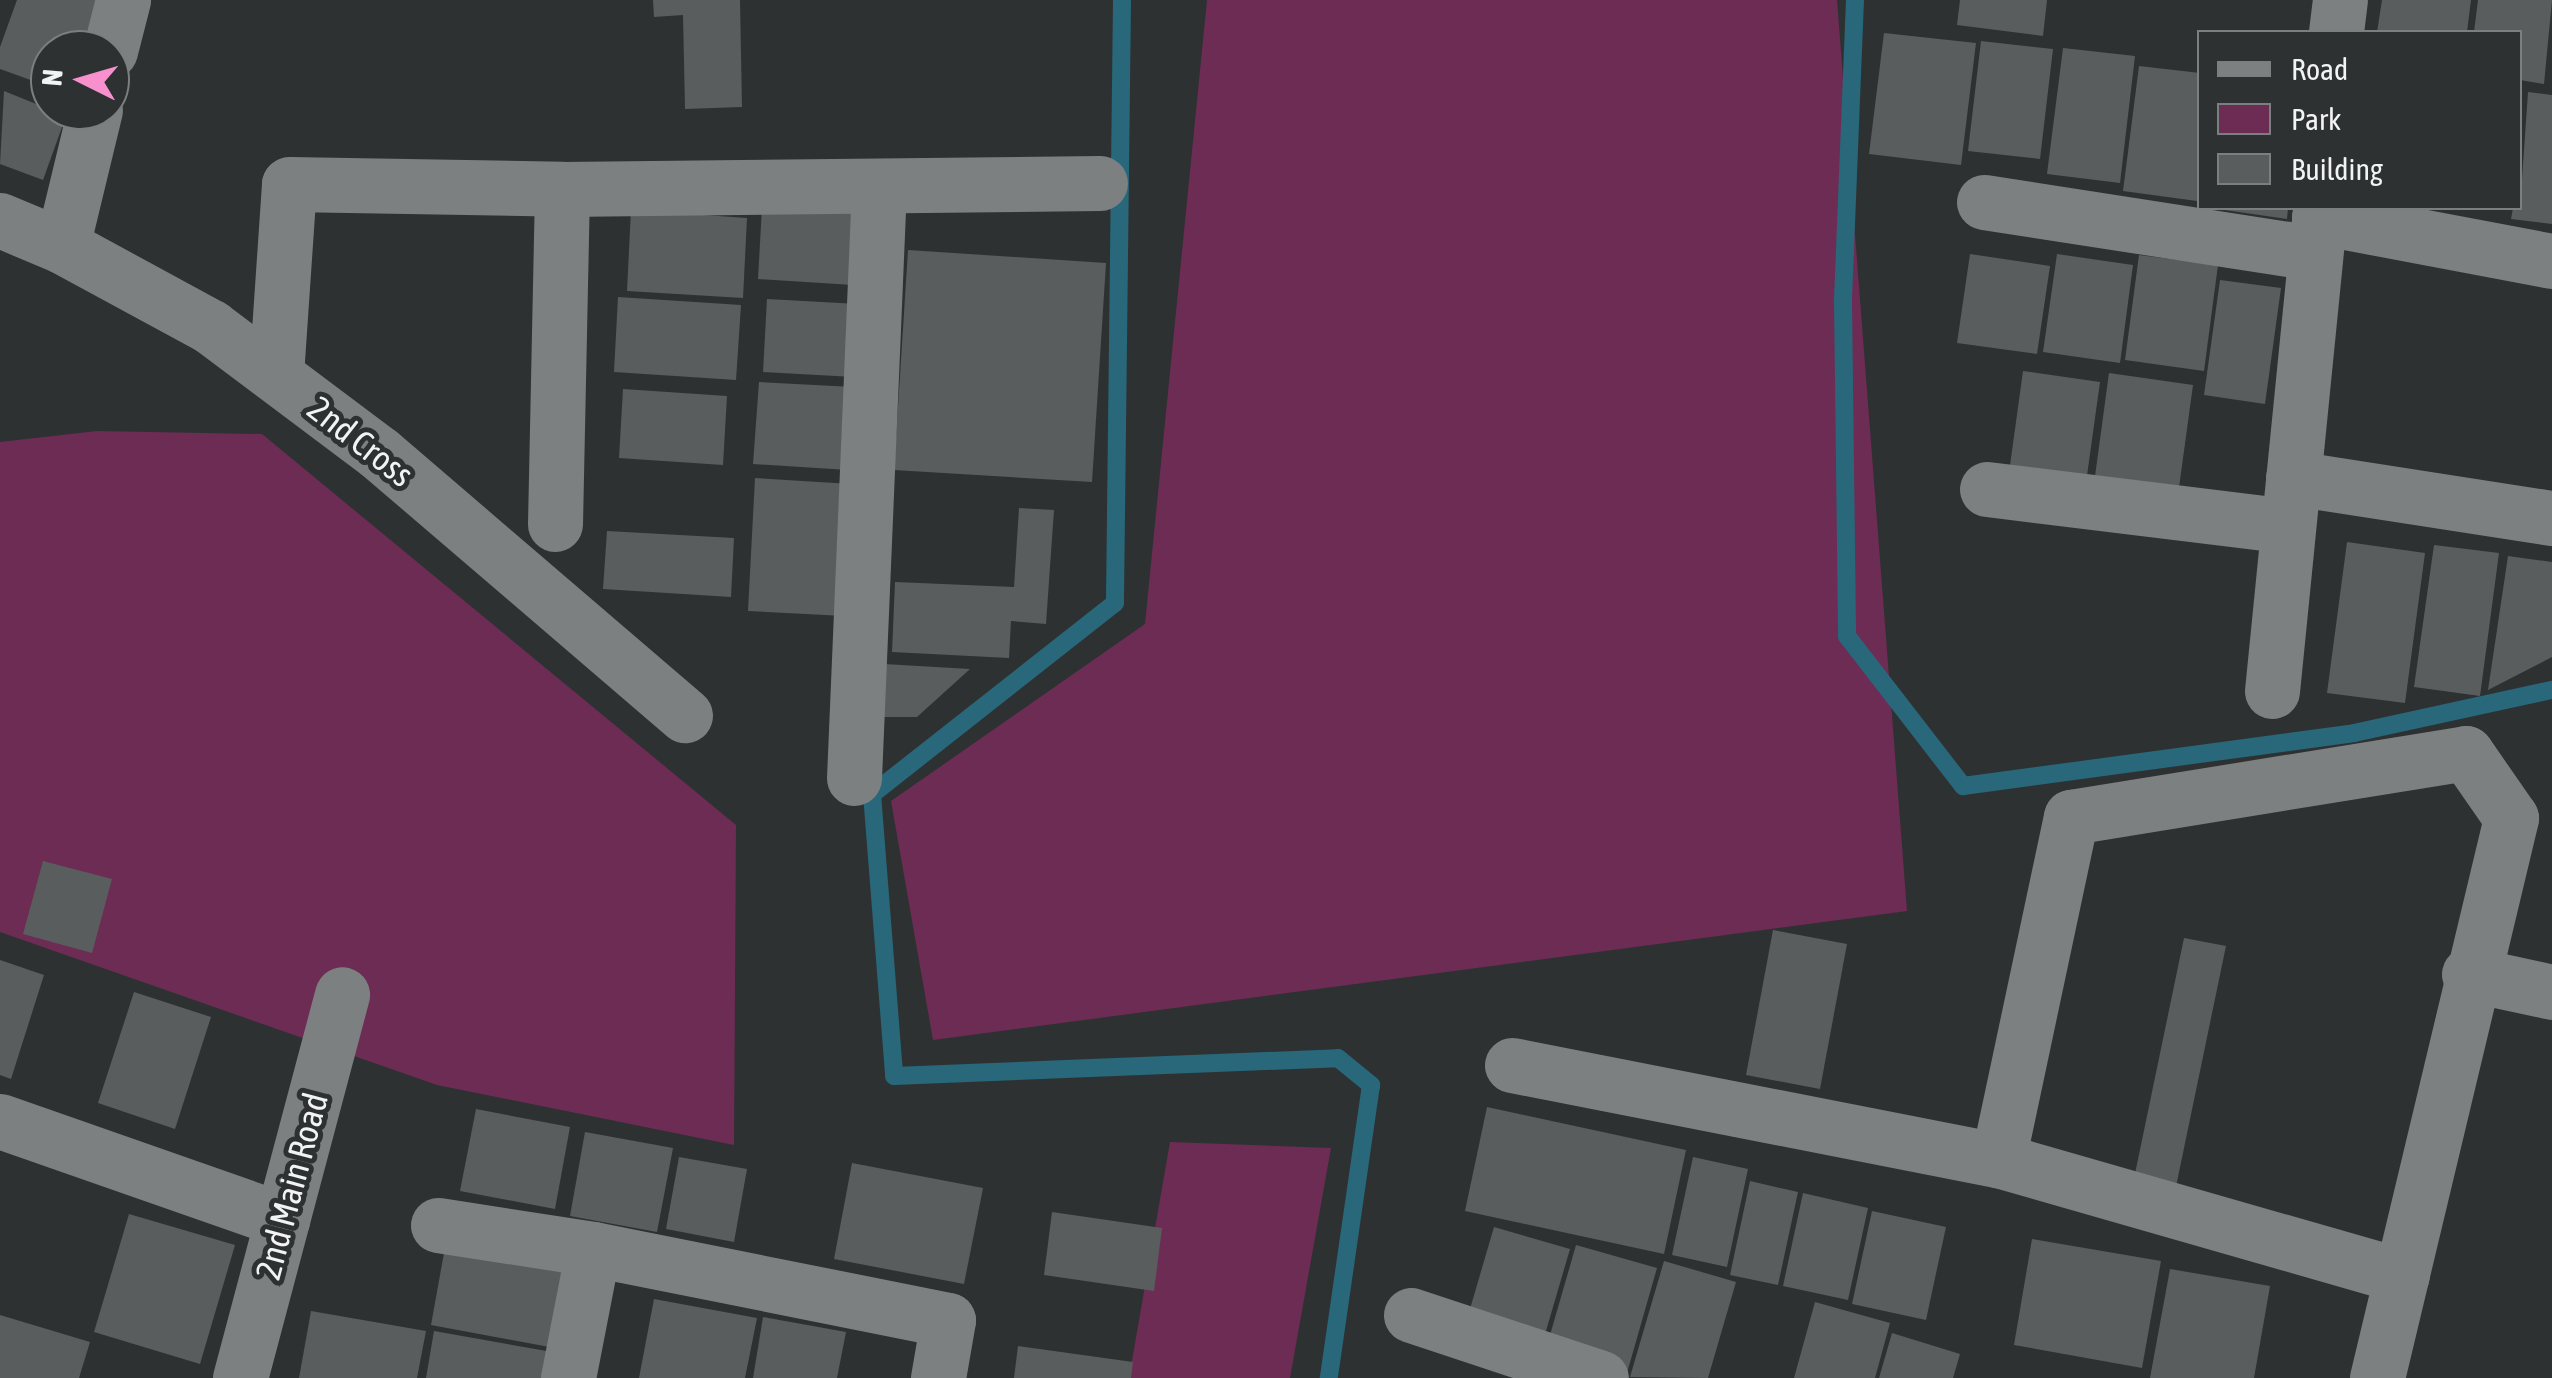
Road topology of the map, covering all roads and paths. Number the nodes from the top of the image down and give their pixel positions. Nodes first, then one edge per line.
1 (122, 0) edge
2 (2340, 0) edge
3 (115, 30) edge
4 (2336, 30) edge
5 (90, 130) edge
6 (1100, 183) dead end
7 (879, 187) junction
8 (562, 189) junction
9 (1984, 202) dead end
10 (0, 220) edge
11 (2318, 226) edge
12 (62, 246) junction
13 (2552, 260) edge
14 (276, 375) junction
15 (1987, 489) dead end
16 (2290, 502) junction
17 (2552, 518) edge
18 (555, 524) dead end
19 (2272, 691) dead end
20 (685, 715) dead end
21 (854, 778) dead end
22 (2532, 811) edge
23 (2469, 974) junction
24 (2552, 992) edge
25 (342, 994) dead end
26 (1512, 1066) dead end
27 (0, 1120) edge
28 (1998, 1160) junction
29 (282, 1220) junction
30 (438, 1225) dead end
31 (593, 1248) junction
32 (2402, 1276) junction
33 (1412, 1315) dead end
34 (240, 1378) edge
35 (568, 1378) edge
36 (938, 1378) edge
37 (1601, 1378) edge
38 (2377, 1378) edge

1 - 3 street
2 - 4 street
5 - 12 street
6 - 7 street
7 - 8 street
7 - 21 street
8 - 14 street
8 - 18 street
9 - 11 street
10 - 12 street, 2nd Cross
11 - 13 street
11 - 16 street
12 - 14 street, 2nd Cross
14 - 20 street, 2nd Cross
15 - 16 street
16 - 17 street
16 - 19 street
22 - 23 street
22 - 28 street
23 - 24 street
23 - 32 street
25 - 29 street, 2nd Main Road
26 - 28 street
27 - 29 street
28 - 32 street
29 - 34 street, 2nd Main Road
30 - 31 street
31 - 35 street
31 - 36 street
32 - 38 street
33 - 37 street

